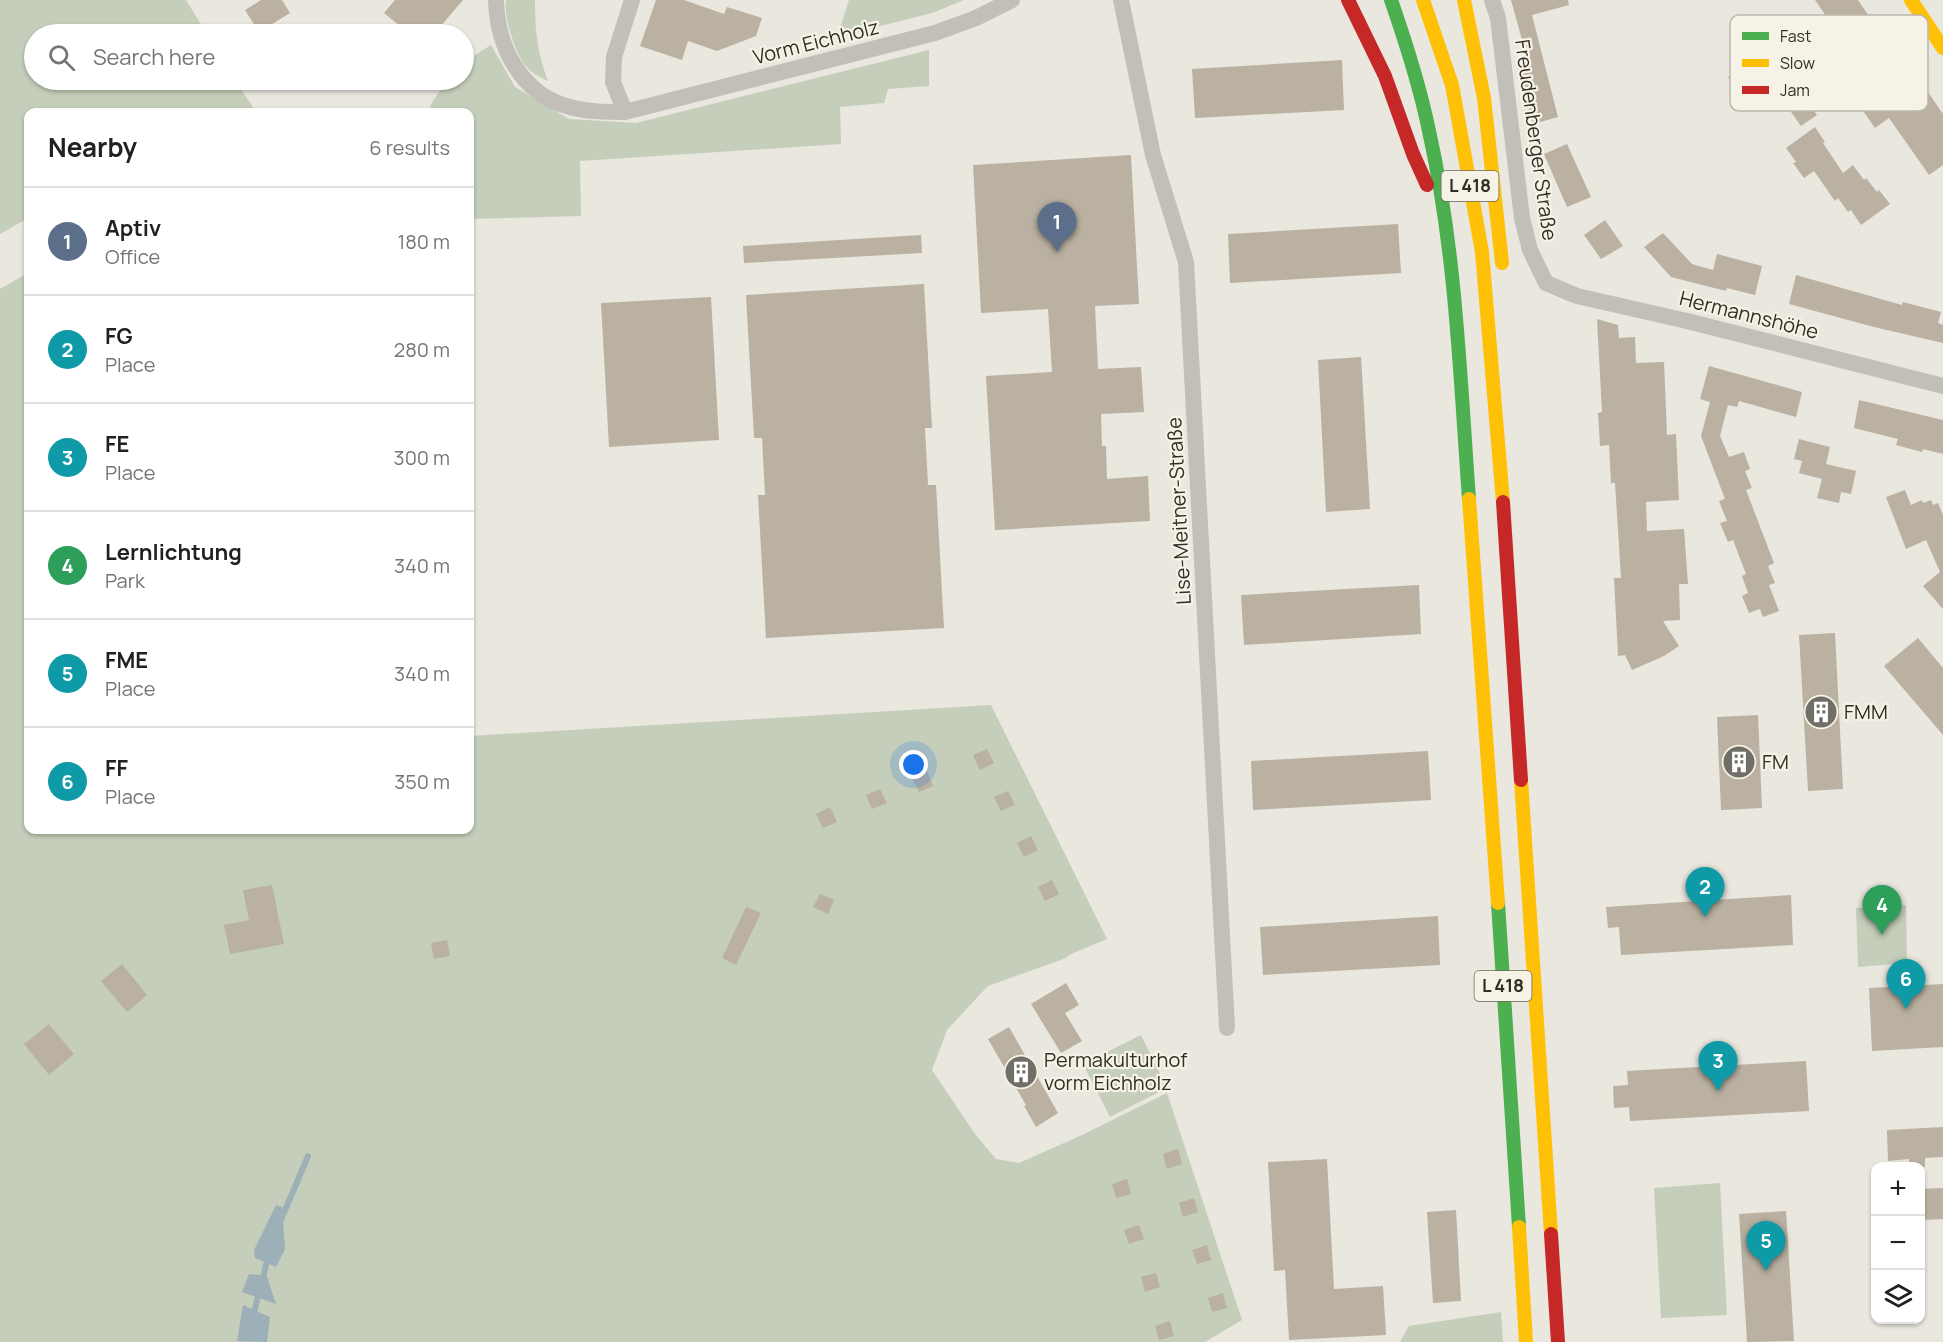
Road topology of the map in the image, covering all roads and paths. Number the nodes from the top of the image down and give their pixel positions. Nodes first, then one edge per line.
1 (496, 0) edge
2 (632, 0) edge
3 (1012, 0) edge
4 (1121, 0) edge
5 (1348, 0) edge
6 (1391, 0) edge
7 (1424, 0) edge
8 (1464, 0) edge
9 (1492, 0) edge
10 (1911, 0) edge
11 (1921, 15) edge
12 (1928, 26) edge
13 (1943, 48) edge
14 (625, 112) junction
15 (1445, 219) junction
16 (1503, 273) dead end
17 (1546, 283) joint
18 (1500, 308) dead end
19 (1495, 377) junction
20 (1943, 386) edge
21 (1227, 1028) dead end
22 (1526, 1342) edge
23 (1558, 1342) edge

1 - 14 street, Vorm Eichholz
2 - 14 street
3 - 14 street, Vorm Eichholz
4 - 21 street, Lise-Meitner-Straße
5 - 15 main road
6 - 15 main road, L 418
7 - 19 main road, L 418
8 - 16 main road
9 - 17 street, Freudenberger Straße
10 - 11 main road
12 - 13 main road
15 - 22 main road, L 418
17 - 20 street, Hermannshöhe
18 - 19 main road
19 - 23 main road, L 418

